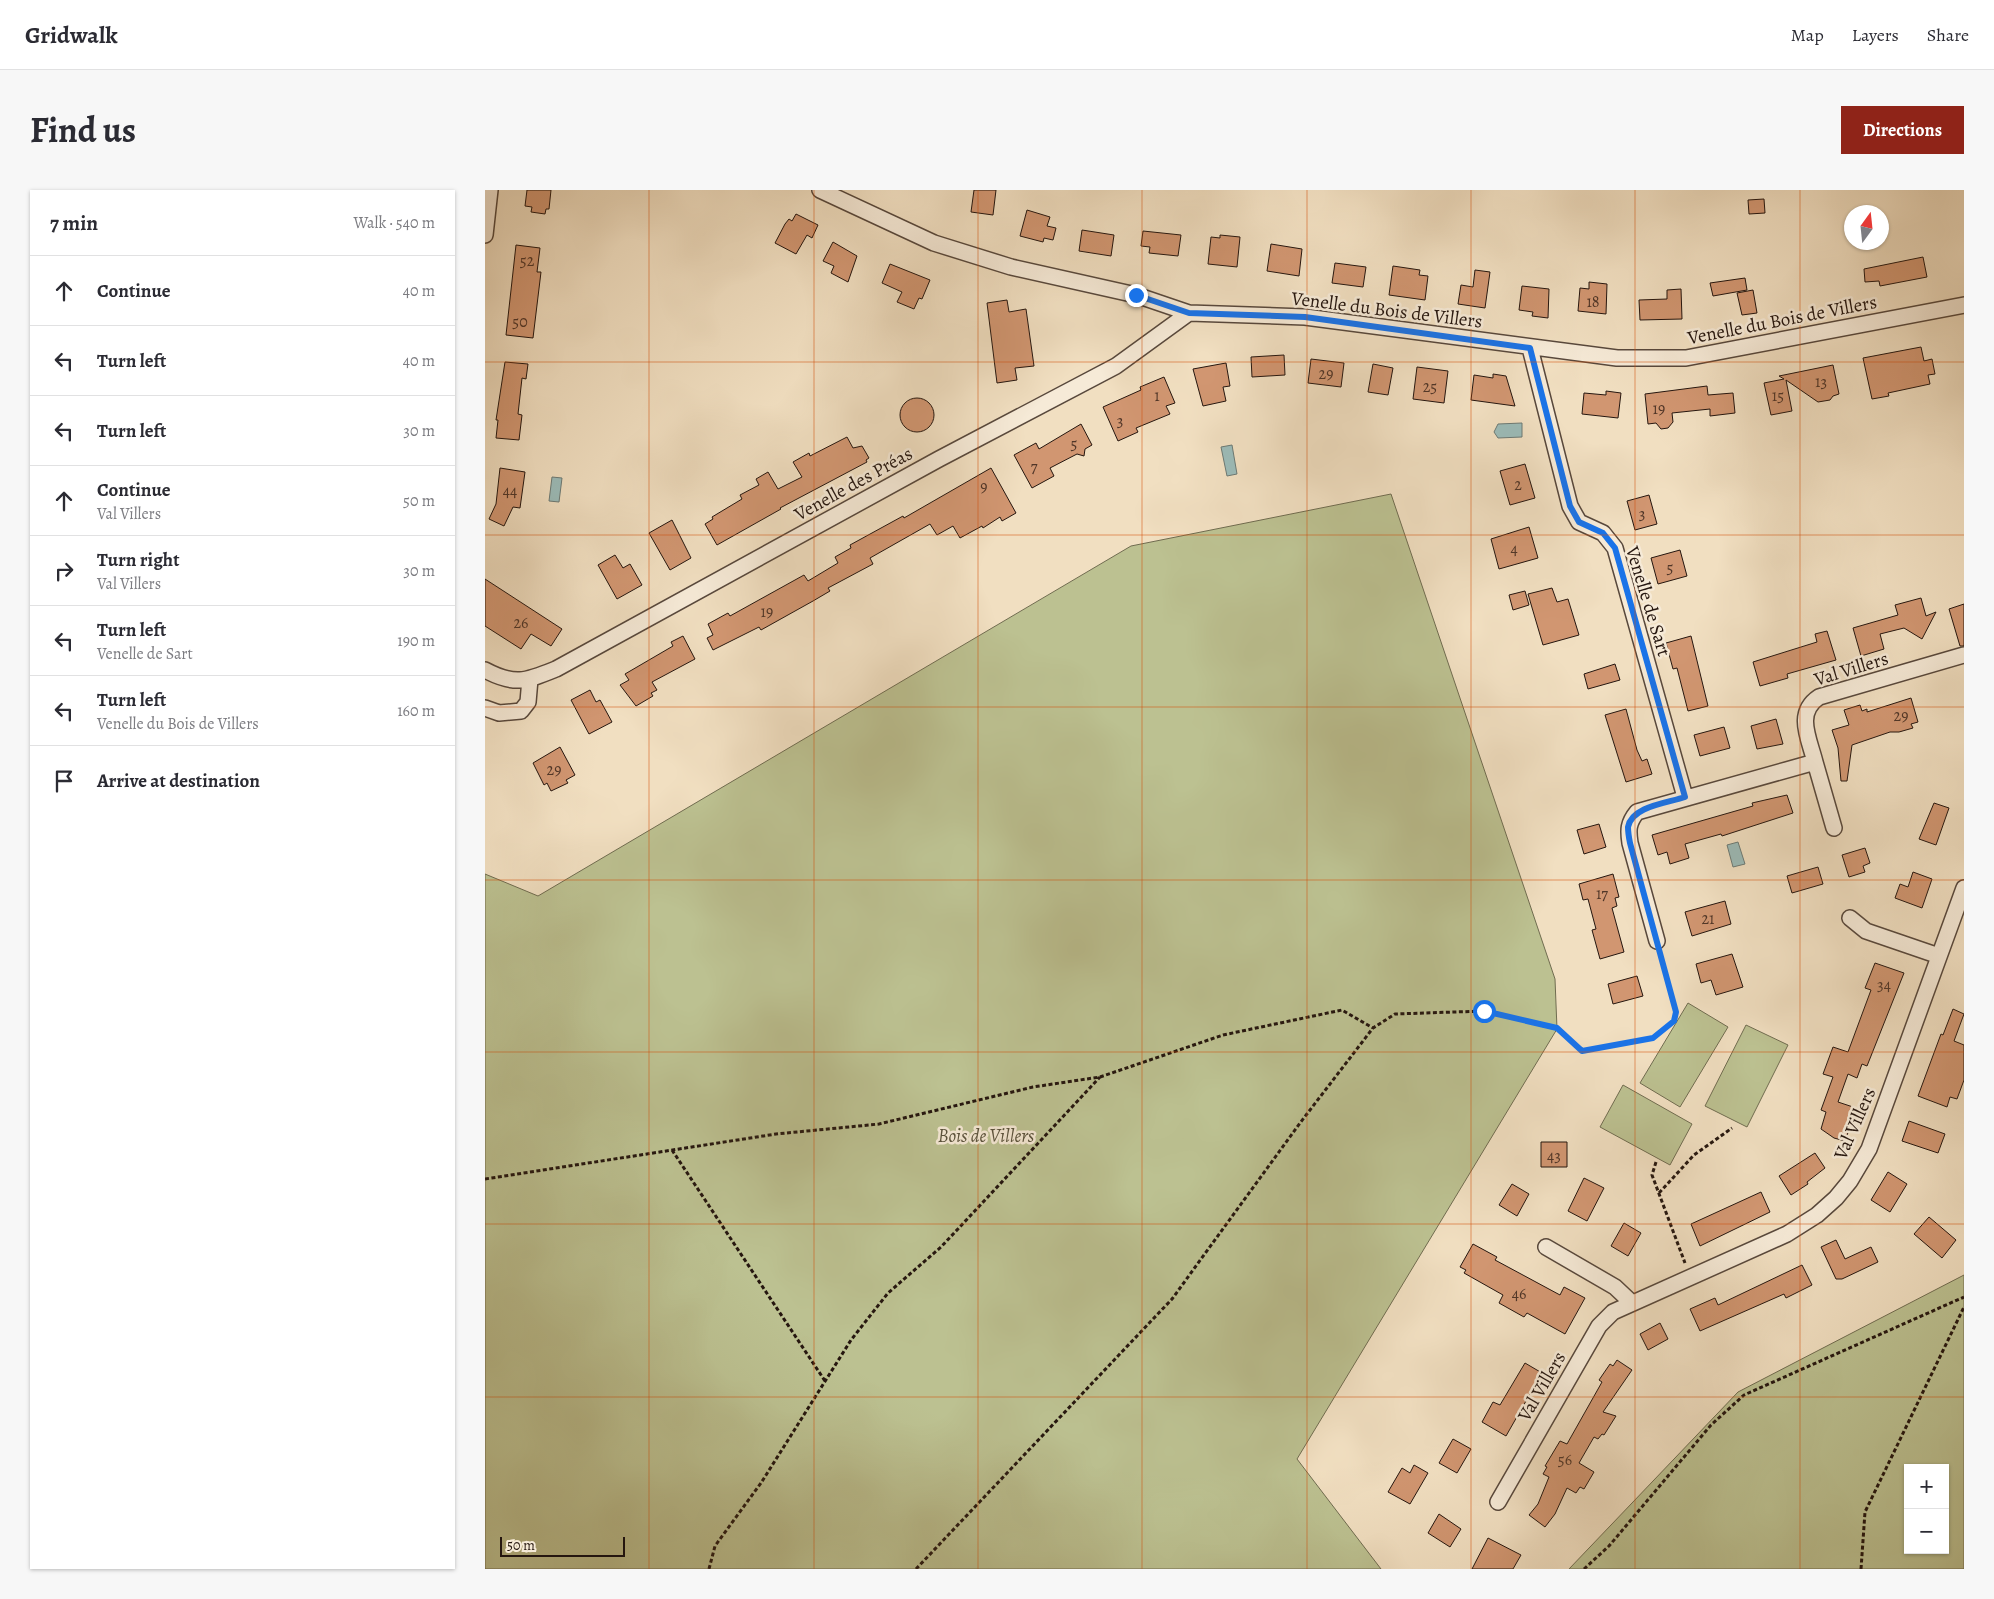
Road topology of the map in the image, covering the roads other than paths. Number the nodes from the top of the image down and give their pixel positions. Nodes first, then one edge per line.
1 (490, 190) edge
2 (820, 190) edge
3 (485, 235) edge
4 (1964, 305) edge
5 (1189, 313) junction
6 (1530, 348) junction
7 (1964, 656) edge
8 (485, 670) edge
9 (530, 679) junction
10 (485, 708) edge
11 (1815, 762) junction
12 (1685, 797) junction
13 (1834, 828) dead end
14 (1964, 888) edge
15 (1850, 918) dead end
16 (1657, 941) road end
17 (1939, 956) junction
18 (1546, 1246) dead end
19 (1632, 1303) junction
20 (1498, 1502) dead end

1 - 3 street
2 - 5 street, Venelle du Bois de Villers
4 - 6 street, Venelle du Bois de Villers
5 - 6 street, Venelle du Bois de Villers
5 - 9 street, Venelle des Préas
6 - 12 street, Venelle de Sart
7 - 11 street, Val Villers
8 - 9 street, Venelle des Préas
9 - 10 street
11 - 12 street
11 - 13 street, Val Villers
12 - 16 street
14 - 17 street, Val Villers
15 - 17 street
17 - 19 street, Val Villers
18 - 19 street
19 - 20 street, Val Villers

